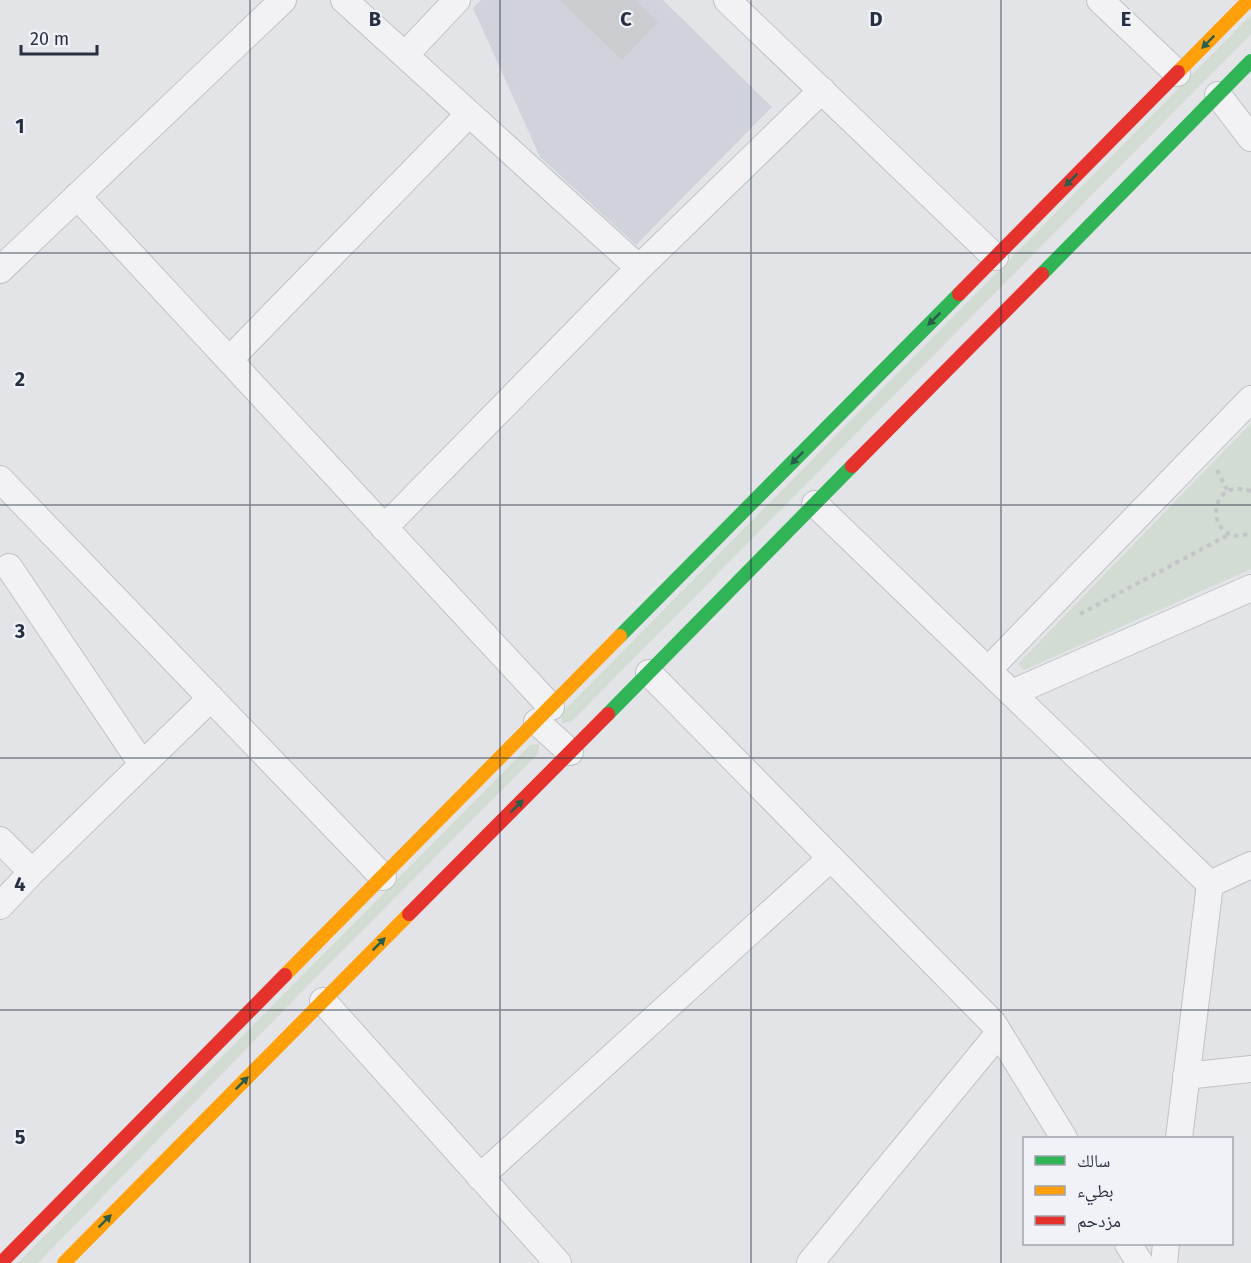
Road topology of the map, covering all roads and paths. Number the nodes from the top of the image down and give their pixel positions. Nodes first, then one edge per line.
1 (283, 0) edge
2 (344, 0) edge
3 (458, 0) edge
4 (728, 0) edge
5 (1100, 0) edge
6 (1249, 0) edge
7 (405, 55) junction
8 (1251, 61) edge
9 (1177, 73) junction
10 (822, 90) junction
11 (1218, 94) junction
12 (469, 114) junction
13 (1251, 138) edge
14 (77, 196) junction
15 (995, 257) junction
16 (639, 268) junction
17 (0, 270) edge
18 (229, 360) junction
19 (1251, 399) edge
20 (1213, 462) dead end
21 (0, 479) edge
22 (1251, 484) edge
23 (1243, 488) junction
24 (1228, 491) junction
25 (1251, 491) edge
26 (815, 504) junction
27 (384, 528) junction
28 (1251, 533) edge
29 (1230, 534) junction
30 (9, 567) dead end
31 (1251, 588) edge
32 (1071, 619) dead end
33 (988, 670) junction
34 (649, 672) junction
35 (1012, 693) junction
36 (211, 698) junction
37 (544, 715) junction
38 (570, 752) junction
39 (142, 764) junction
40 (0, 840) edge
41 (831, 858) junction
42 (1251, 865) edge
43 (32, 872) junction
44 (383, 877) junction
45 (1210, 884) junction
46 (0, 906) edge
47 (323, 1001) junction
48 (999, 1033) junction
49 (1251, 1069) edge
50 (1186, 1076) junction
51 (1063, 1137) edge
52 (1179, 1137) edge
53 (480, 1177) junction
54 (1129, 1245) edge
55 (1166, 1245) edge
56 (820, 1259) edge
57 (1, 1263) edge
58 (64, 1263) edge
59 (558, 1263) edge
60 (1140, 1263) edge
61 (1164, 1263) edge

1 - 14 street
2 - 7 street
3 - 7 street
4 - 10 street
5 - 9 street
6 -> 9 main road
7 - 12 street
8 - 11 main road
9 -> 15 main road
10 - 15 street
10 - 16 street
11 - 13 street
11 - 26 main road
12 - 16 street
12 - 18 street
14 - 17 street
14 - 18 street
15 -> 37 main road
16 - 27 street
18 - 27 street
19 - 33 street
20 - 24 path
21 - 36 street
22 - 23 path
23 - 24 path
23 - 25 path
24 - 29 path
26 - 33 street
26 - 34 main road
27 - 37 street
28 - 29 path
29 - 32 path
30 - 39 street
31 - 35 street
33 - 35 street
34 - 38 main road
34 - 41 street
35 - 45 street
36 - 39 street
36 - 44 street
37 - 38 street
37 - 44 main road
47 -> 38 main road
39 - 43 street
40 - 43 street
41 - 48 street
41 - 53 street
42 - 45 street
43 - 46 street
44 - 57 main road
45 - 50 street
47 - 53 street
58 -> 47 main road
48 - 51 street
48 - 56 street
49 - 50 street
50 - 52 street
53 - 59 street
54 - 60 street
55 - 61 street

